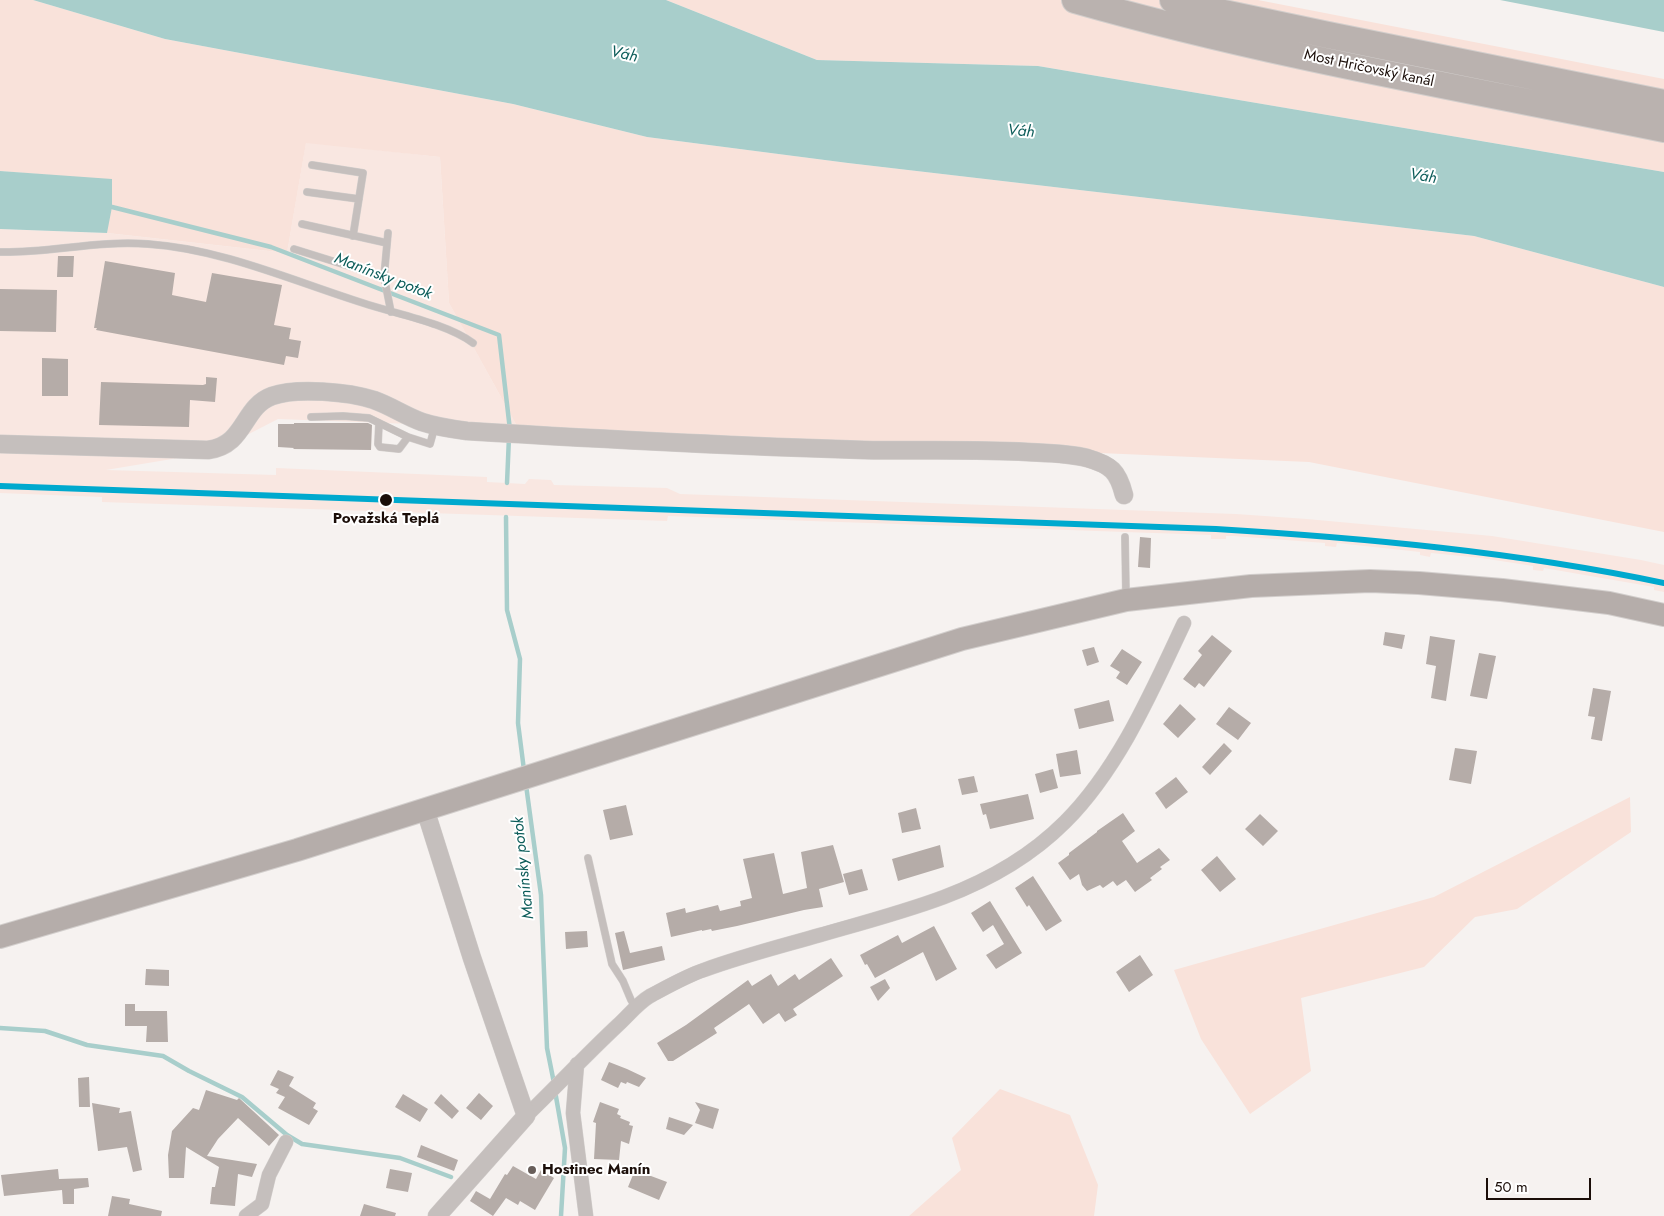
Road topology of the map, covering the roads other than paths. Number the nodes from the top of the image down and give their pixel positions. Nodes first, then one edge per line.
1 (1075, 0) edge
2 (1173, 0) edge
3 (1664, 103) edge
4 (1664, 129) edge
5 (312, 164) dead end
6 (308, 192) dead end
7 (359, 199) junction
8 (302, 224) dead end
9 (388, 232) dead end
10 (353, 236) junction
11 (387, 243) junction
12 (294, 249) dead end
13 (0, 252) edge
14 (384, 277) junction
15 (391, 312) junction
16 (473, 343) dead end
17 (311, 417) dead end
18 (379, 423) junction
19 (435, 426) junction
20 (408, 437) junction
21 (0, 444) edge
22 (1124, 495) dead end
23 (1125, 538) dead end
24 (1126, 600) junction
25 (1664, 615) edge
26 (1184, 623) dead end
27 (425, 809) junction
28 (588, 858) dead end
29 (0, 937) edge
30 (636, 1008) junction
31 (576, 1064) junction
32 (526, 1116) junction
33 (286, 1142) dead end
34 (246, 1216) edge
35 (437, 1216) edge
36 (586, 1216) edge

1 - 4 highway, Most Hričovský kanál
2 - 3 highway, Most Hričovský kanál
5 - 7 lane
6 - 7 lane
7 - 10 lane
8 - 10 lane
9 - 11 lane
10 - 11 lane
11 - 14 lane
12 - 14 lane
13 - 15 lane
14 - 15 lane
15 - 16 lane
17 - 18 lane
18 - 20 lane
18 - 20 lane
19 - 20 lane
19 - 21 street
19 - 22 street
23 - 24 lane
24 - 25 main road
24 - 27 main road
26 - 30 street
27 - 29 main road
27 - 32 street
28 - 30 lane
30 - 31 street
31 - 32 street
31 - 36 street
32 - 35 street
33 - 34 street

